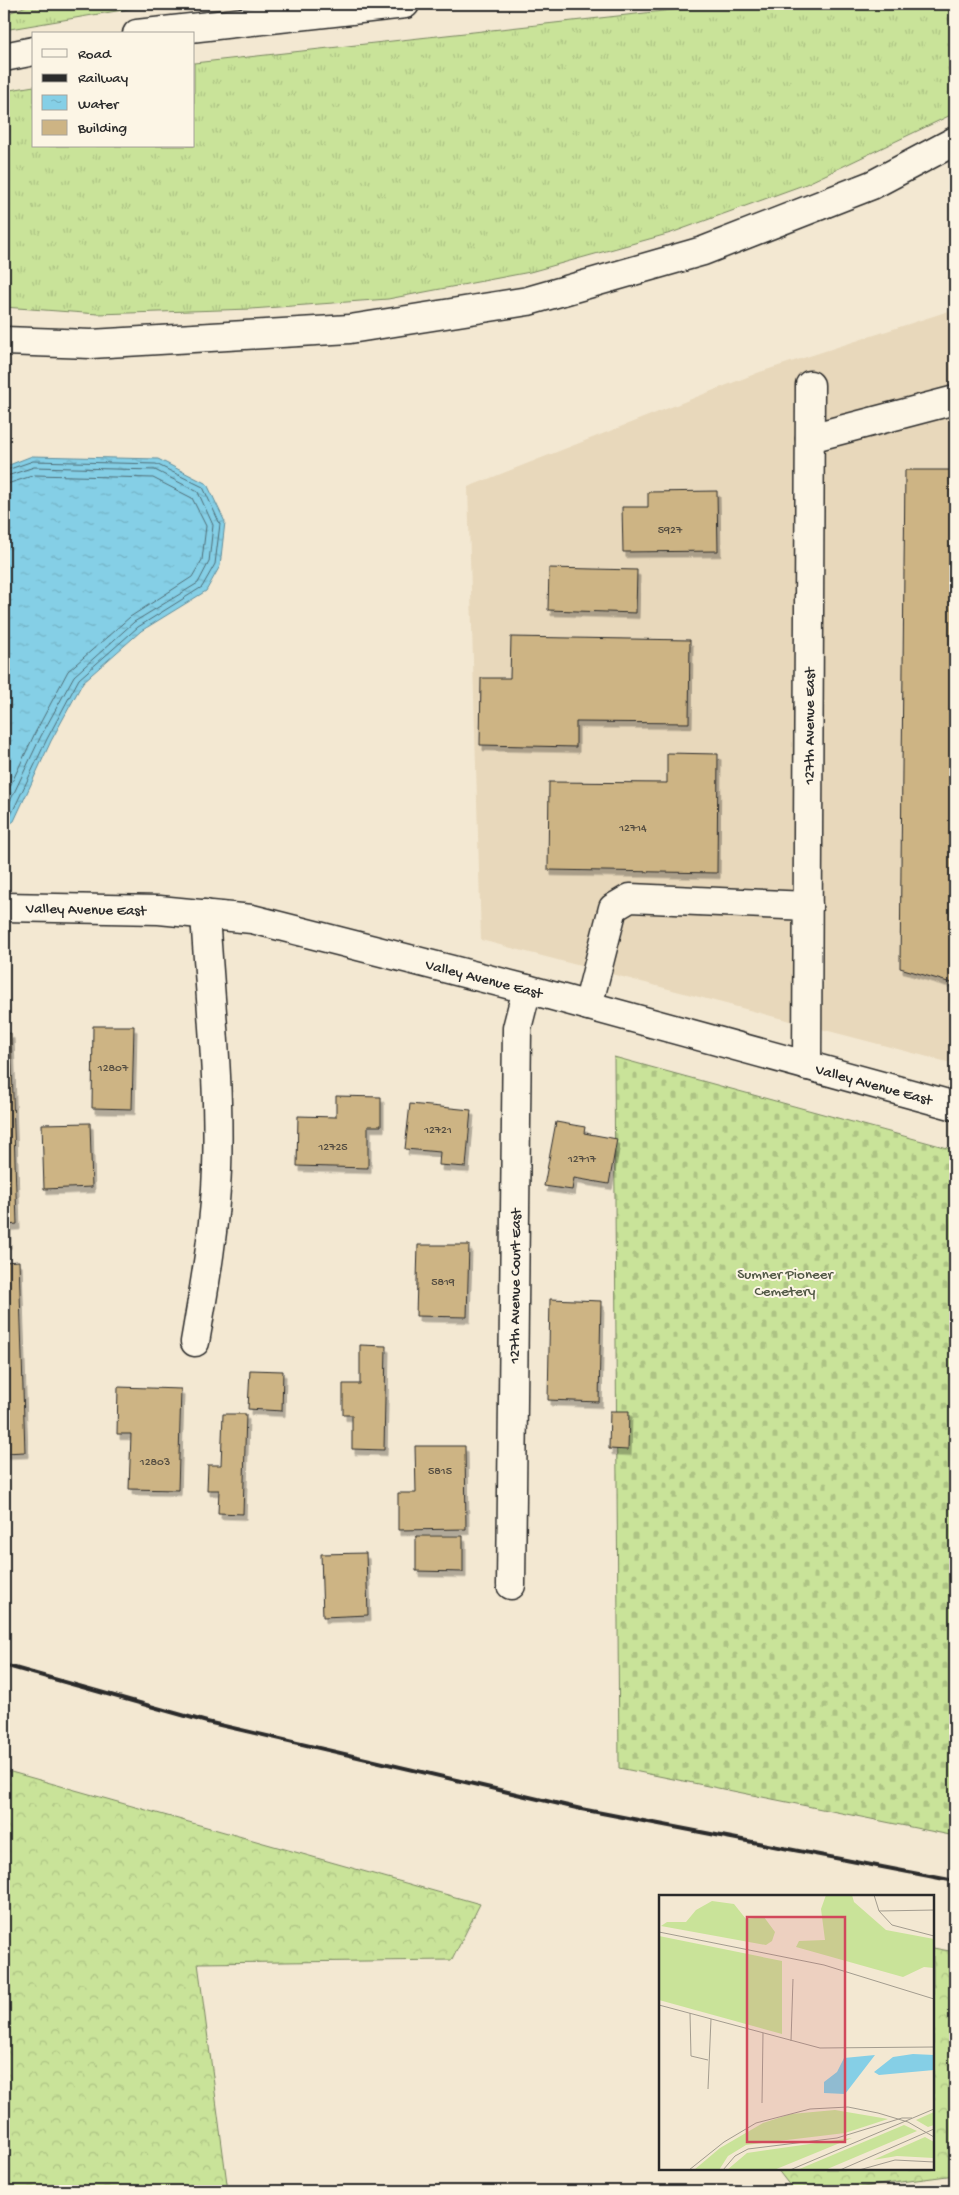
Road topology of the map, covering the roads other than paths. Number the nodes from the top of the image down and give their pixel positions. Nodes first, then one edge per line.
1 (404, 4) edge
2 (155, 32) edge
3 (32, 51) edge
4 (4, 58) edge
5 (955, 141) edge
6 (4, 340) edge
7 (810, 386) dead end
8 (955, 400) edge
9 (810, 438) junction
10 (808, 906) junction
11 (4, 907) edge
12 (205, 914) junction
13 (527, 989) junction
14 (588, 1006) junction
15 (807, 1066) junction
16 (955, 1106) edge
17 (194, 1342) dead end
18 (511, 1585) dead end

1 - 2 main road
3 - 4 main road
5 - 6 main road
7 - 9 main road, 127th Avenue East
8 - 9 main road
9 - 10 main road, 127th Avenue East
10 - 14 main road
10 - 15 main road, 127th Avenue East
11 - 12 main road, Valley Avenue East
12 - 13 main road, Valley Avenue East
12 - 17 main road
13 - 14 main road, Valley Avenue East
13 - 18 main road, 127th Avenue Court East
14 - 15 main road, Valley Avenue East
15 - 16 main road, Valley Avenue East

